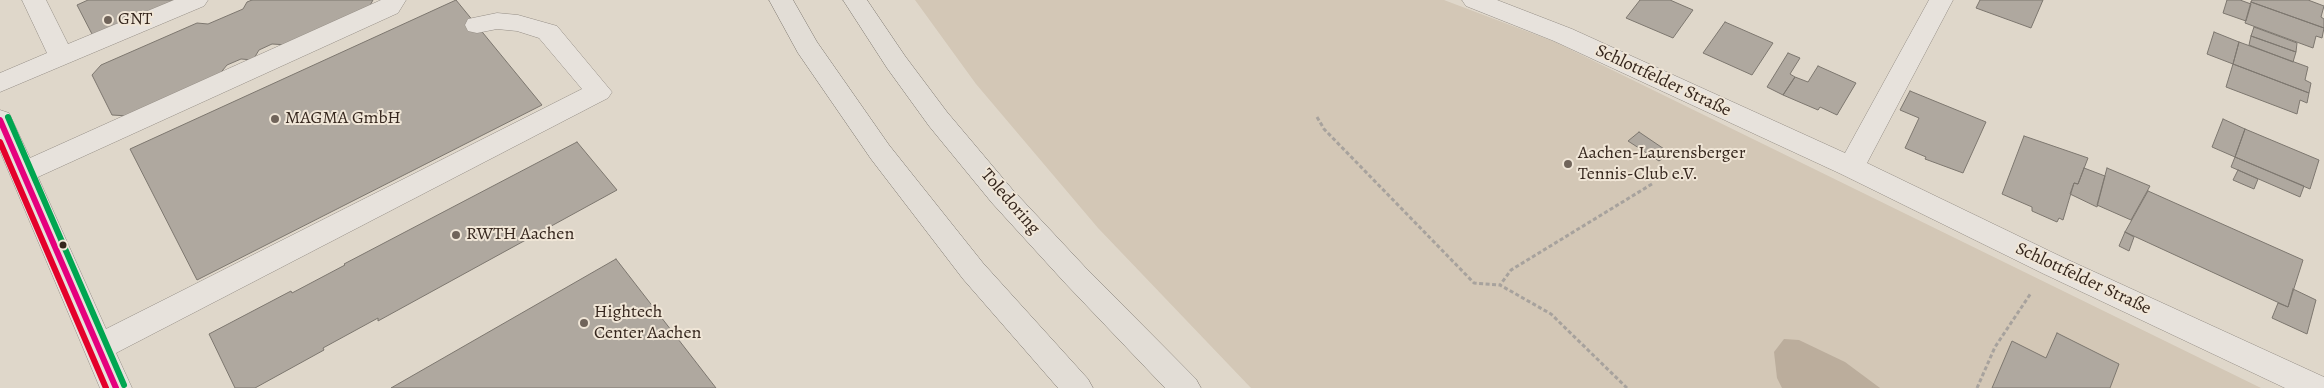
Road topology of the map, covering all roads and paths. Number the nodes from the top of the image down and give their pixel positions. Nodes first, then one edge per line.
1 (34, 0) edge
2 (196, 0) edge
3 (394, 0) edge
4 (769, 0) edge
5 (782, 0) edge
6 (855, 0) edge
7 (1474, 0) edge
8 (1941, 0) edge
9 (477, 26) dead end
10 (807, 47) junction
11 (61, 56) junction
12 (0, 83) edge
13 (1317, 117) dead end
14 (1, 124) edge
15 (1851, 167) junction
16 (23, 172) junction
17 (1652, 184) dead end
18 (2054, 266) junction
19 (1500, 285) junction
20 (99, 347) junction
21 (116, 388) edge
22 (1077, 388) edge
23 (1185, 388) edge
24 (1627, 388) edge
25 (1977, 388) edge
26 (2316, 388) edge

1 - 11 street
2 - 11 street
3 - 16 street
4 - 10 highway
5 - 10 highway
6 - 23 highway, Toledoring
7 - 15 street, Schlottfelder Straße
8 - 15 street
9 - 20 street
10 - 22 highway
11 - 12 street
13 - 19 path
14 - 16 street
15 - 18 street, Schlottfelder Straße
16 - 20 street
17 - 19 path
18 - 25 path
18 - 26 street, Schlottfelder Straße
19 - 24 path
20 - 21 street

